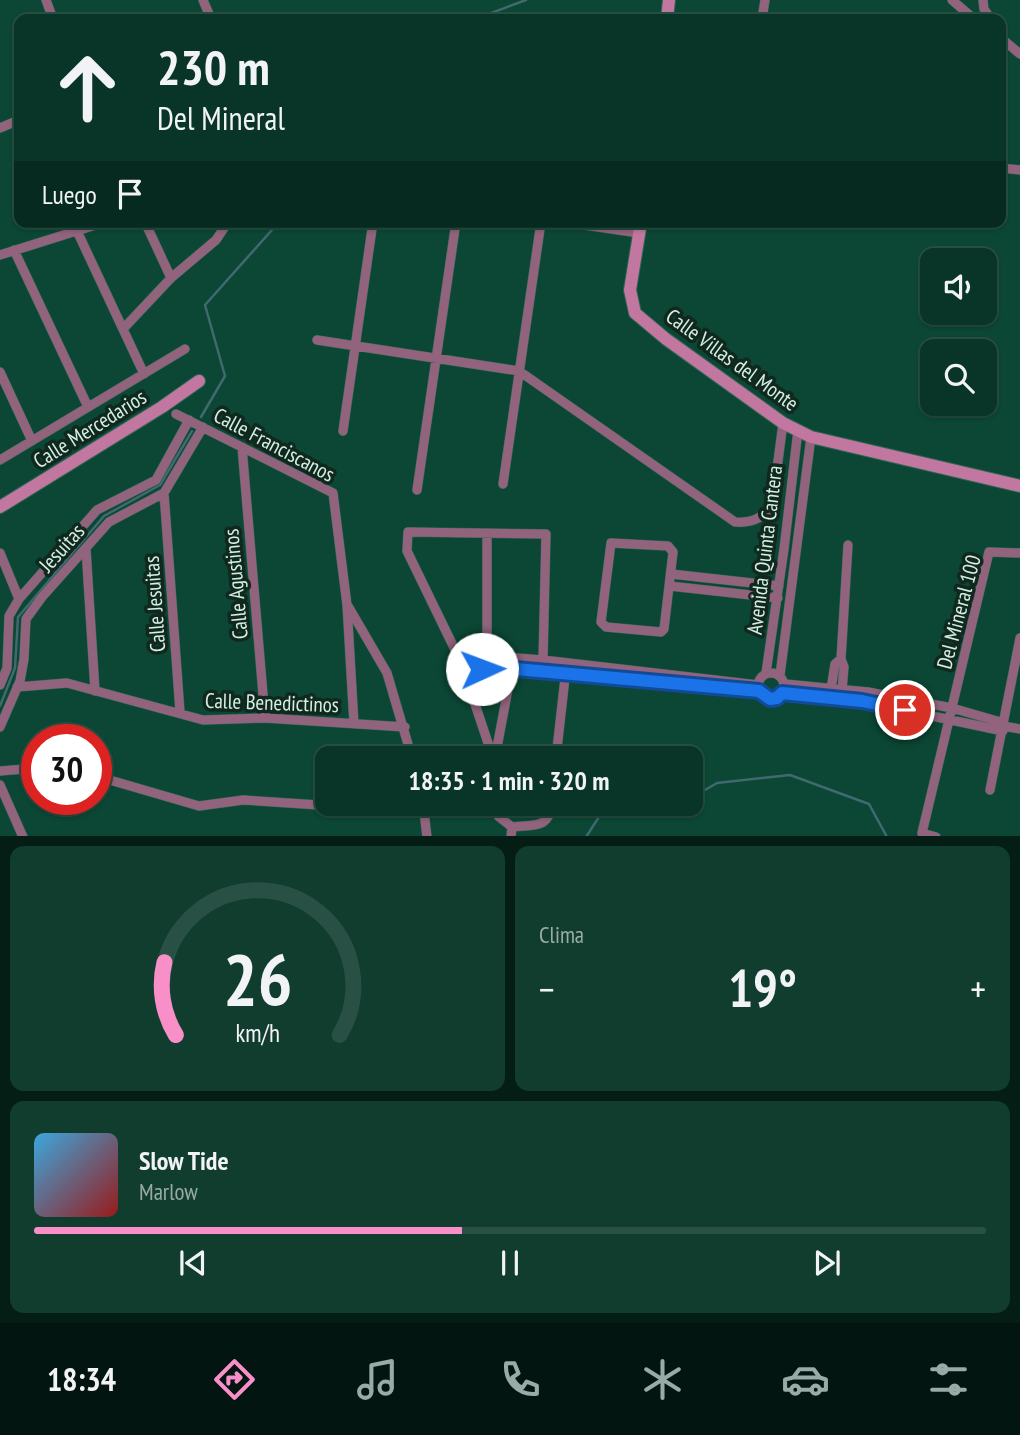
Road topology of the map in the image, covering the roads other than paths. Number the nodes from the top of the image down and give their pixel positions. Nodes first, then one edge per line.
1 (952, 0) edge
2 (968, 14) edge
3 (1006, 42) edge
4 (1020, 54) edge
5 (86, 228) edge
6 (148, 228) edge
7 (224, 228) edge
8 (372, 228) edge
9 (455, 228) edge
10 (540, 228) edge
11 (640, 228) edge
12 (77, 231) junction
13 (14, 250) junction
14 (0, 255) edge
15 (171, 278) junction
16 (123, 329) junction
17 (317, 340) dead end
18 (355, 346) junction
19 (185, 349) dead end
20 (436, 357) junction
21 (519, 371) junction
22 (0, 372) edge
23 (144, 374) junction
24 (199, 381) dead end
25 (88, 407) junction
26 (176, 414) dead end
27 (189, 420) junction
28 (783, 423) junction
29 (202, 427) junction
30 (343, 430) dead end
31 (797, 430) junction
32 (811, 437) junction
33 (32, 441) junction
34 (242, 447) junction
35 (0, 460) edge
36 (503, 484) dead end
37 (1020, 486) edge
38 (417, 490) dead end
39 (164, 493) junction
40 (0, 507) edge
41 (487, 534) junction
42 (848, 545) dead end
43 (86, 549) junction
44 (0, 553) edge
45 (1020, 553) edge
46 (671, 574) junction
47 (670, 586) junction
48 (779, 586) junction
49 (778, 598) junction
50 (19, 599) junction
51 (347, 605) junction
52 (1020, 638) edge
53 (483, 655) junction
54 (841, 659) junction
55 (460, 660) junction
56 (542, 660) junction
57 (483, 666) junction
58 (566, 667) junction
59 (512, 668) junction
60 (766, 673) junction
61 (465, 674) junction
62 (783, 684) junction
63 (0, 685) edge
64 (17, 687) junction
65 (759, 688) junction
66 (831, 689) junction
67 (842, 690) junction
68 (95, 691) junction
69 (180, 712) junction
70 (951, 713) junction
71 (265, 718) junction
72 (354, 724) junction
73 (1003, 726) junction
74 (0, 727) edge
75 (405, 727) junction
76 (1020, 729) edge
77 (409, 746) edge
78 (490, 746) edge
79 (496, 746) edge
80 (557, 746) edge
81 (21, 769) edge
82 (0, 771) edge
83 (112, 781) edge
84 (0, 785) edge
85 (990, 790) dead end
86 (315, 803) edge
87 (425, 816) edge
88 (498, 816) edge
89 (549, 816) edge
90 (512, 832) edge
91 (23, 836) edge
92 (427, 836) edge
93 (936, 836) edge

1 - 2 street
3 - 4 street
5 - 12 street
6 - 15 street
7 - 15 street
8 - 18 street
9 - 20 street
10 - 21 street
11 - 28 street, Calle Villas del Monte
12 - 13 street
12 - 16 street
13 - 14 street
13 - 25 street
15 - 16 street
16 - 23 street
17 - 18 street
18 - 20 street
18 - 30 street
19 - 23 street
20 - 21 street
20 - 38 street
21 - 28 street
21 - 36 street
22 - 33 street
23 - 25 street
24 - 40 street, Calle Mercedarios
25 - 33 street
26 - 27 street, Calle Franciscanos
27 - 29 street, Calle Franciscanos
27 - 50 street, Jesuitas
28 - 31 street, Calle Villas del Monte
29 - 34 street, Calle Franciscanos
29 - 39 street
31 - 32 street, Calle Villas del Monte
31 - 48 street, Avenida Quinta Cantera
32 - 37 street, Calle Villas del Monte
32 - 62 street, Avenida Quinta Cantera
33 - 35 street
34 - 51 street, Calle Franciscanos
34 - 71 street, Calle Agustinos
39 - 43 street, Jesuitas
39 - 69 street, Calle Jesuitas
41 - 53 street
41 - 55 street
41 - 56 street
42 - 54 street
43 - 64 street, Jesuitas
43 - 68 street
44 - 50 street
45 - 70 street, Del Mineral 100
46 - 47 street
46 - 47 street
46 - 48 street
47 - 49 street
48 - 49 street, Avenida Quinta Cantera
49 - 60 street, Avenida Quinta Cantera
50 - 63 street, Jesuitas
51 - 72 street, Calle Franciscanos
51 - 75 street, Calle Franciscanos
52 - 73 street
53 - 55 street
53 - 56 street
53 - 57 street
54 - 66 street
54 - 67 street
55 - 61 street
56 - 58 street
57 - 59 street
57 - 61 street
58 - 59 street
58 - 65 street
58 - 80 street
59 - 79 street
60 - 62 street
60 - 65 street
61 - 78 street
62 - 65 street
62 - 66 street
62 - 70 street
64 - 68 street, Calle Benedictinos
64 - 74 street, Jesuitas
66 - 67 street
67 - 70 street
68 - 69 street, Calle Benedictinos
69 - 71 street, Calle Benedictinos
70 - 73 street
70 - 93 street, Del Mineral 100
71 - 72 street, Calle Benedictinos
72 - 75 street, Calle Benedictinos
73 - 76 street
73 - 85 street
75 - 77 street, Calle Franciscanos
81 - 82 street
83 - 86 street
84 - 91 street
87 - 92 street
88 - 90 street
89 - 90 street

